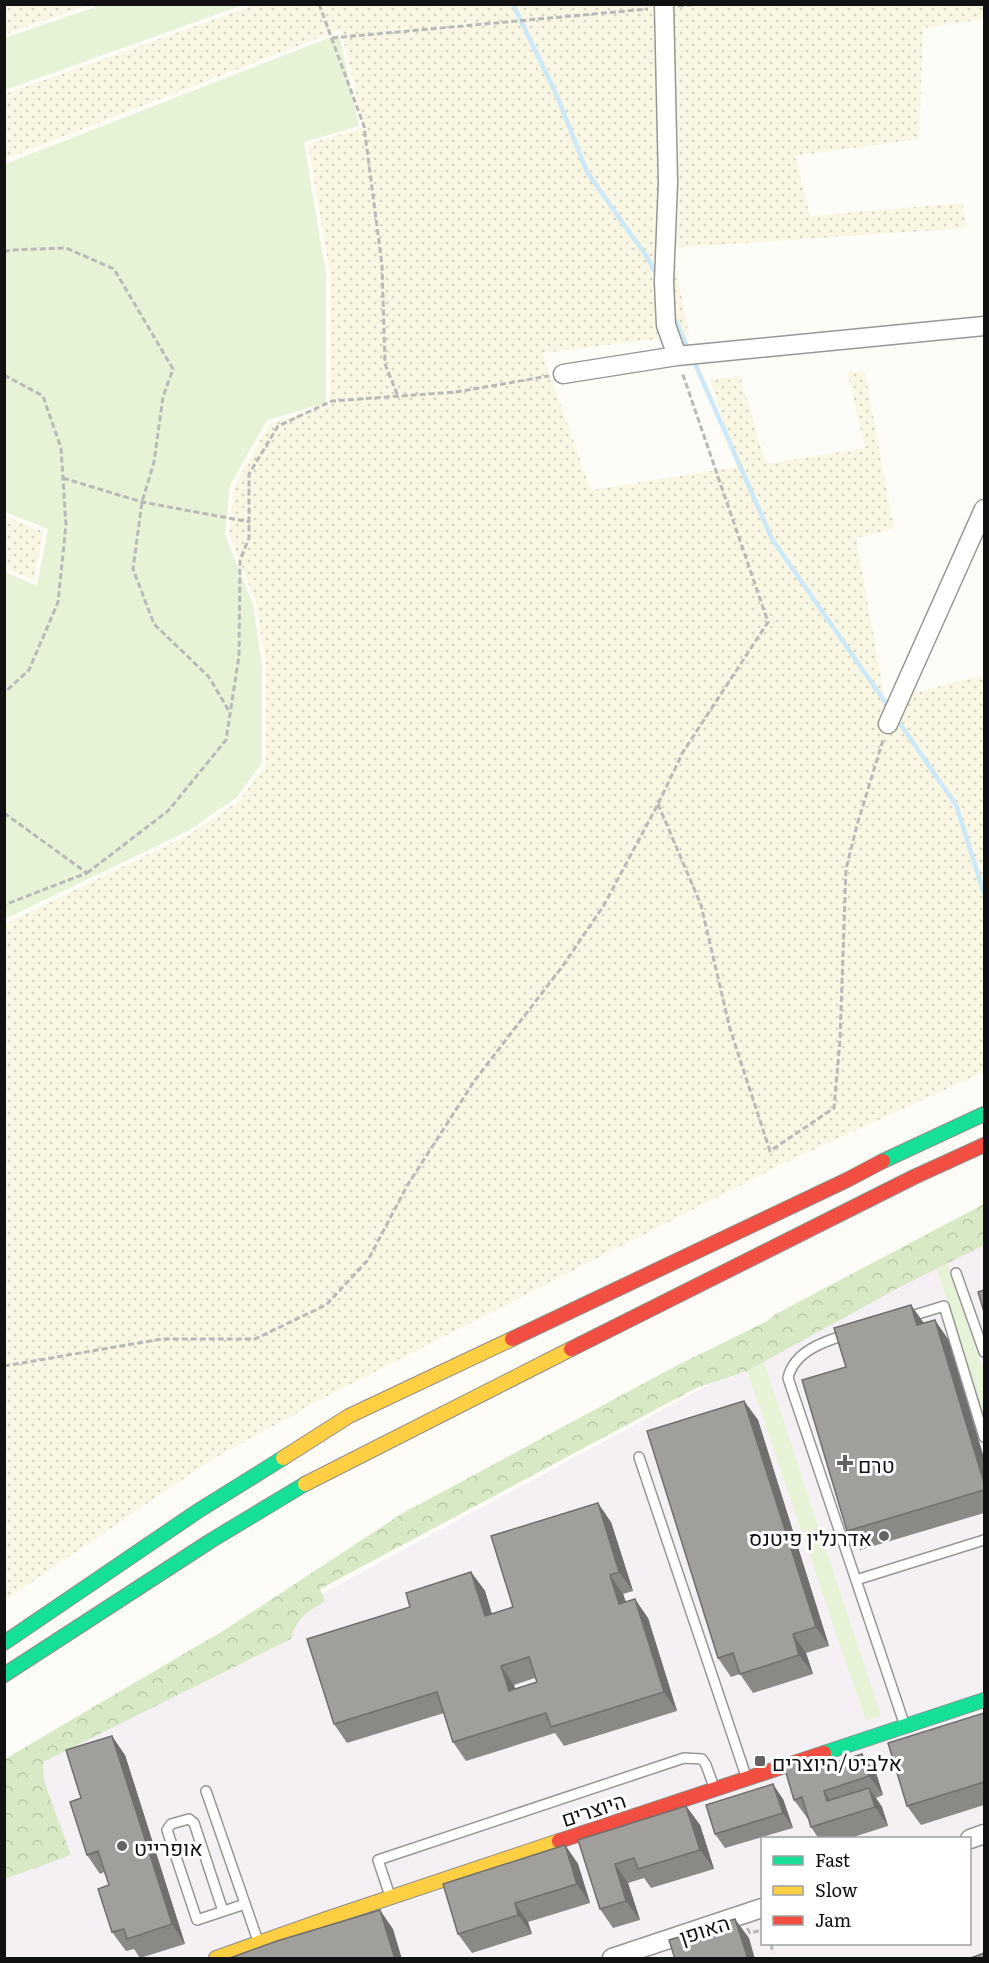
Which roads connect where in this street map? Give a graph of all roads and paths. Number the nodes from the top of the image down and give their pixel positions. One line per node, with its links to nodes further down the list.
1 (319, 4): 3 (path)
2 (664, 6): 3 (path); 6 (street)
3 (331, 38): 9 (path)
4 (4, 252): 11 (path)
5 (984, 326): 6 (street)
6 (679, 356): 7 (street); 17 (path)
7 (563, 374): 9 (path)
8 (4, 375): 10 (path)
9 (398, 396): 13 (path)
10 (63, 478): 11 (path); 14 (path)
11 (142, 502): 13 (path); 15 (path)
12 (984, 509): 16 (street)
13 (249, 522): 15 (path)
14 (4, 693)
15 (230, 713): 19 (path)
16 (888, 724): 17 (path)
17 (658, 804): 27 (path)
18 (4, 813): 19 (path)
19 (87, 873): 20 (path)
20 (4, 905)
21 (984, 1114): 32 (main road)
22 (984, 1145): 33 (main road)
23 (956, 1273): 26 (lane)
24 (902, 1319): 28 (lane)
25 (860, 1331): 31 (lane)
26 (984, 1352)
27 (4, 1366)
28 (984, 1437)
29 (639, 1457): 36 (lane)
30 (984, 1540): 31 (lane)
31 (856, 1580): 35 (lane)
32 (4, 1643)
33 (4, 1675)
34 (984, 1700): 35 (main road, היוצרים)
35 (905, 1726): 36 (main road, היוצרים)
36 (747, 1779): 37 (main road, היוצרים)
37 (715, 1789): 39 (main road, היוצרים); 39 (lane)
38 (206, 1791): 40 (lane)
39 (391, 1897): 43 (main road, היוצרים)
40 (245, 1904): 42 (lane); 43 (lane)
41 (761, 1908): 47 (street, האופן)
42 (223, 1911): 42 (lane)
43 (259, 1943): 46 (main road, היוצרים)
44 (771, 1945): 45 (path)
45 (773, 1953)
46 (216, 1959)
47 (612, 1959)

